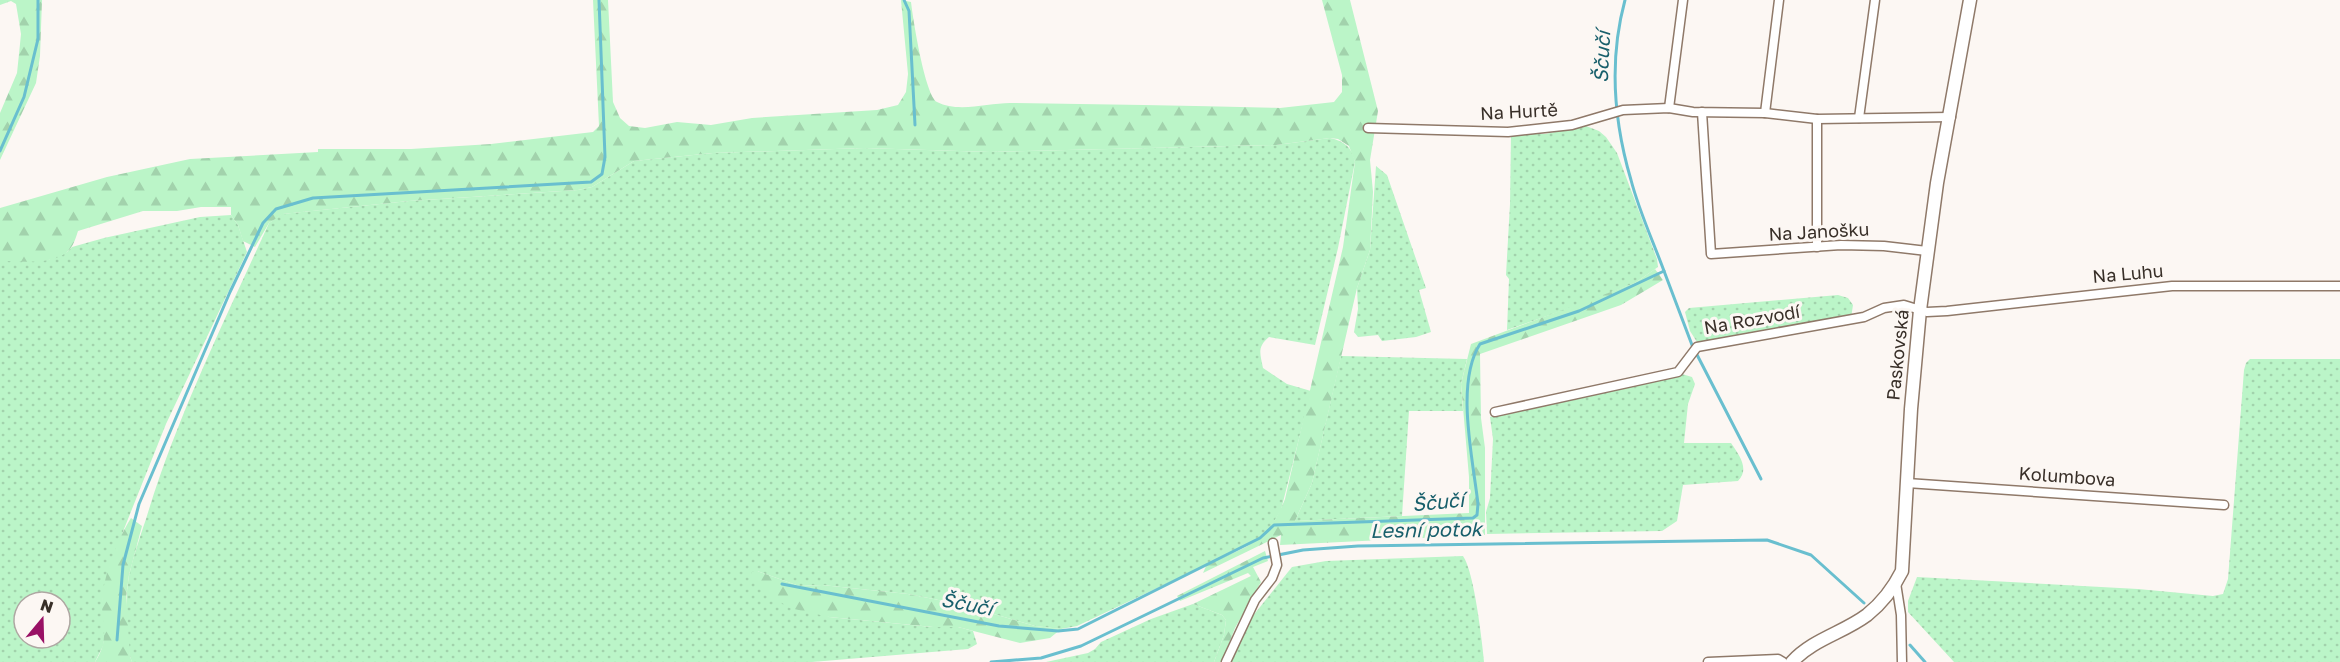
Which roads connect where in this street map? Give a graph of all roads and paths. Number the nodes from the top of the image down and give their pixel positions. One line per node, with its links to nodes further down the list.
1 (1683, 0): 5 (street)
2 (1779, 0): 7 (street)
3 (1875, 0): 9 (street)
4 (1970, 0): 8 (street, Paskovská)
5 (1669, 108): 6 (street, Na Hurtě); 11 (street, Na Hurtě)
6 (1702, 112): 7 (street, Na Hurtě); 12 (street, Na Janošku)
7 (1766, 113): 10 (street, Na Hurtě)
8 (1951, 117): 9 (street, Na Hurtě); 13 (street, Paskovská)
9 (1860, 118): 10 (street, Na Hurtě)
10 (1817, 119): 12 (street)
11 (1368, 128)
12 (1817, 247): 13 (street, Na Janošku)
13 (1927, 251): 15 (street, Paskovská)
14 (2340, 286): 15 (street, Na Luhu)
15 (1920, 310): 16 (street, Na Rozvodí); 17 (street, Paskovská)
16 (1495, 412)
17 (1908, 483): 18 (street, Kolumbova); 20 (street, Paskovská)
18 (2224, 505)
19 (1273, 546): 21 (street)
20 (1896, 583): 24 (street, Paskovská); 25 (street)
21 (1226, 662)
22 (1708, 662): 23 (street)
23 (1783, 662)
24 (1792, 662)
25 (1902, 662)

